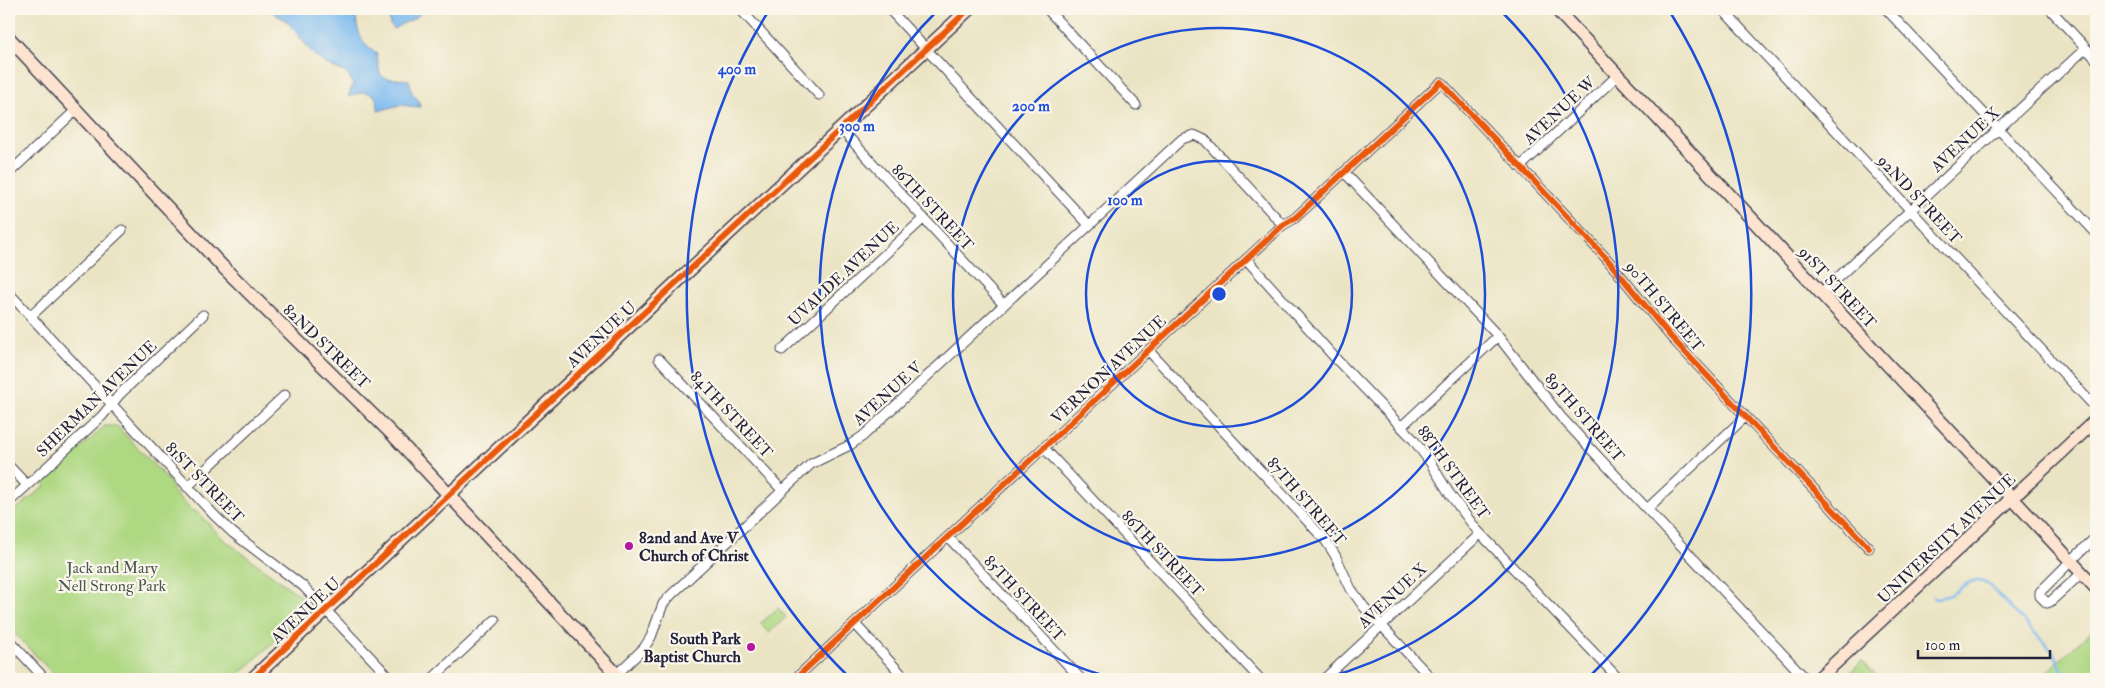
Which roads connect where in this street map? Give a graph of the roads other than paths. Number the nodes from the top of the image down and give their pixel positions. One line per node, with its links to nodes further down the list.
1 (740, 9): 15 (street)
2 (889, 9): 11 (street)
3 (969, 9): 11 (street, AVENUE U)
4 (1047, 9): 16 (street)
5 (1556, 9): 13 (street, 91ST STREET)
6 (1722, 9): 23 (street, 92ND STREET)
7 (1886, 9): 19 (street)
8 (2050, 9): 10 (street)
9 (9, 38): 17 (street, 82ND STREET)
10 (2086, 48): 12 (street); 19 (street, AVENUE X)
11 (926, 49): 18 (street, AVENUE U); 25 (street)
12 (2096, 59)
13 (1618, 75): 20 (street, AVENUE W); 31 (street, 91ST STREET)
14 (1441, 82): 20 (street, 90TH STREET); 21 (street, VERNON AVENUE)
15 (820, 94)
16 (1136, 105)
17 (76, 110): 22 (street); 50 (street, 82ND STREET)
18 (841, 129): 24 (street, 86TH STREET); 50 (street, AVENUE U)
19 (1998, 129): 23 (street, AVENUE X); 28 (street)
20 (1520, 167): 42 (street, 90TH STREET)
21 (1344, 172): 26 (street, VERNON AVENUE); 35 (street, 89TH STREET)
22 (9, 173)
23 (1910, 211): 31 (street, AVENUE X); 41 (street, 92ND STREET)
24 (924, 218): 32 (street, 86TH STREET); 36 (street, UVALDE AVENUE)
25 (1089, 225): 26 (street, AVENUE V); 32 (street, AVENUE V)
26 (1283, 225): 29 (street, VERNON AVENUE)
27 (122, 230): 34 (street)
28 (2096, 233)
29 (1246, 259): 37 (street, VERNON AVENUE); 44 (street, 88TH STREET)
30 (9, 293): 34 (street, 81ST STREET)
31 (1821, 293): 51 (street, 91ST STREET)
32 (1004, 305): 49 (street, AVENUE V)
33 (203, 315): 40 (street, SHERMAN AVENUE)
34 (31, 316): 40 (street, 81ST STREET)
35 (1498, 336): 44 (street); 53 (street, 89TH STREET)
36 (782, 350)
37 (1148, 350): 45 (street, VERNON AVENUE); 64 (street, 87TH STREET)
38 (659, 359): 49 (street, 84TH STREET)
39 (285, 395): 48 (street)
40 (111, 405): 47 (street, SHERMAN AVENUE); 48 (street, 81ST STREET)
41 (2096, 408)
42 (1745, 417): 53 (street); 57 (street, 90TH STREET)
43 (2096, 420): 51 (street, UNIVERSITY AVENUE)
44 (1401, 427): 54 (street, 88TH STREET)
45 (1044, 448): 55 (street, VERNON AVENUE); 74 (street, 86TH STREET)
46 (9, 466): 47 (street)
47 (27, 485): 52 (street, SHERMAN AVENUE)
48 (187, 487): 61 (street, 81ST STREET)
49 (782, 490): 66 (street, AVENUE V)
50 (448, 495): 61 (street, AVENUE U); 66 (street, 82ND STREET)
51 (2013, 498): 58 (street, 91ST STREET); 79 (street, UNIVERSITY AVENUE)
52 (9, 502)
53 (1647, 508): 78 (street, 89TH STREET)
54 (1480, 534): 64 (street, AVENUE X); 77 (street, 88TH STREET)
55 (948, 537): 63 (street, VERNON AVENUE); 73 (street, 85TH STREET)
56 (2096, 537): 58 (street)
57 (1869, 548)
58 (2071, 561): 59 (street, 91ST STREET); 59 (street)
59 (2082, 573): 60 (street, 91ST STREET)
60 (2096, 588)
61 (325, 610): 68 (street, AVENUE U); 69 (street, 81ST STREET)
62 (495, 620): 70 (street)
63 (855, 624): 71 (street, VERNON AVENUE); 72 (street)
64 (1382, 625): 75 (street, AVENUE X); 76 (street, 87TH STREET)
65 (9, 640): 67 (street)
66 (616, 678)
67 (44, 679)
68 (252, 679)
69 (391, 679)
70 (432, 679)
71 (795, 679)
72 (906, 679)
73 (1081, 679)
74 (1260, 679)
75 (1324, 679)
76 (1432, 679)
77 (1619, 679)
78 (1806, 679)
79 (1818, 679)

